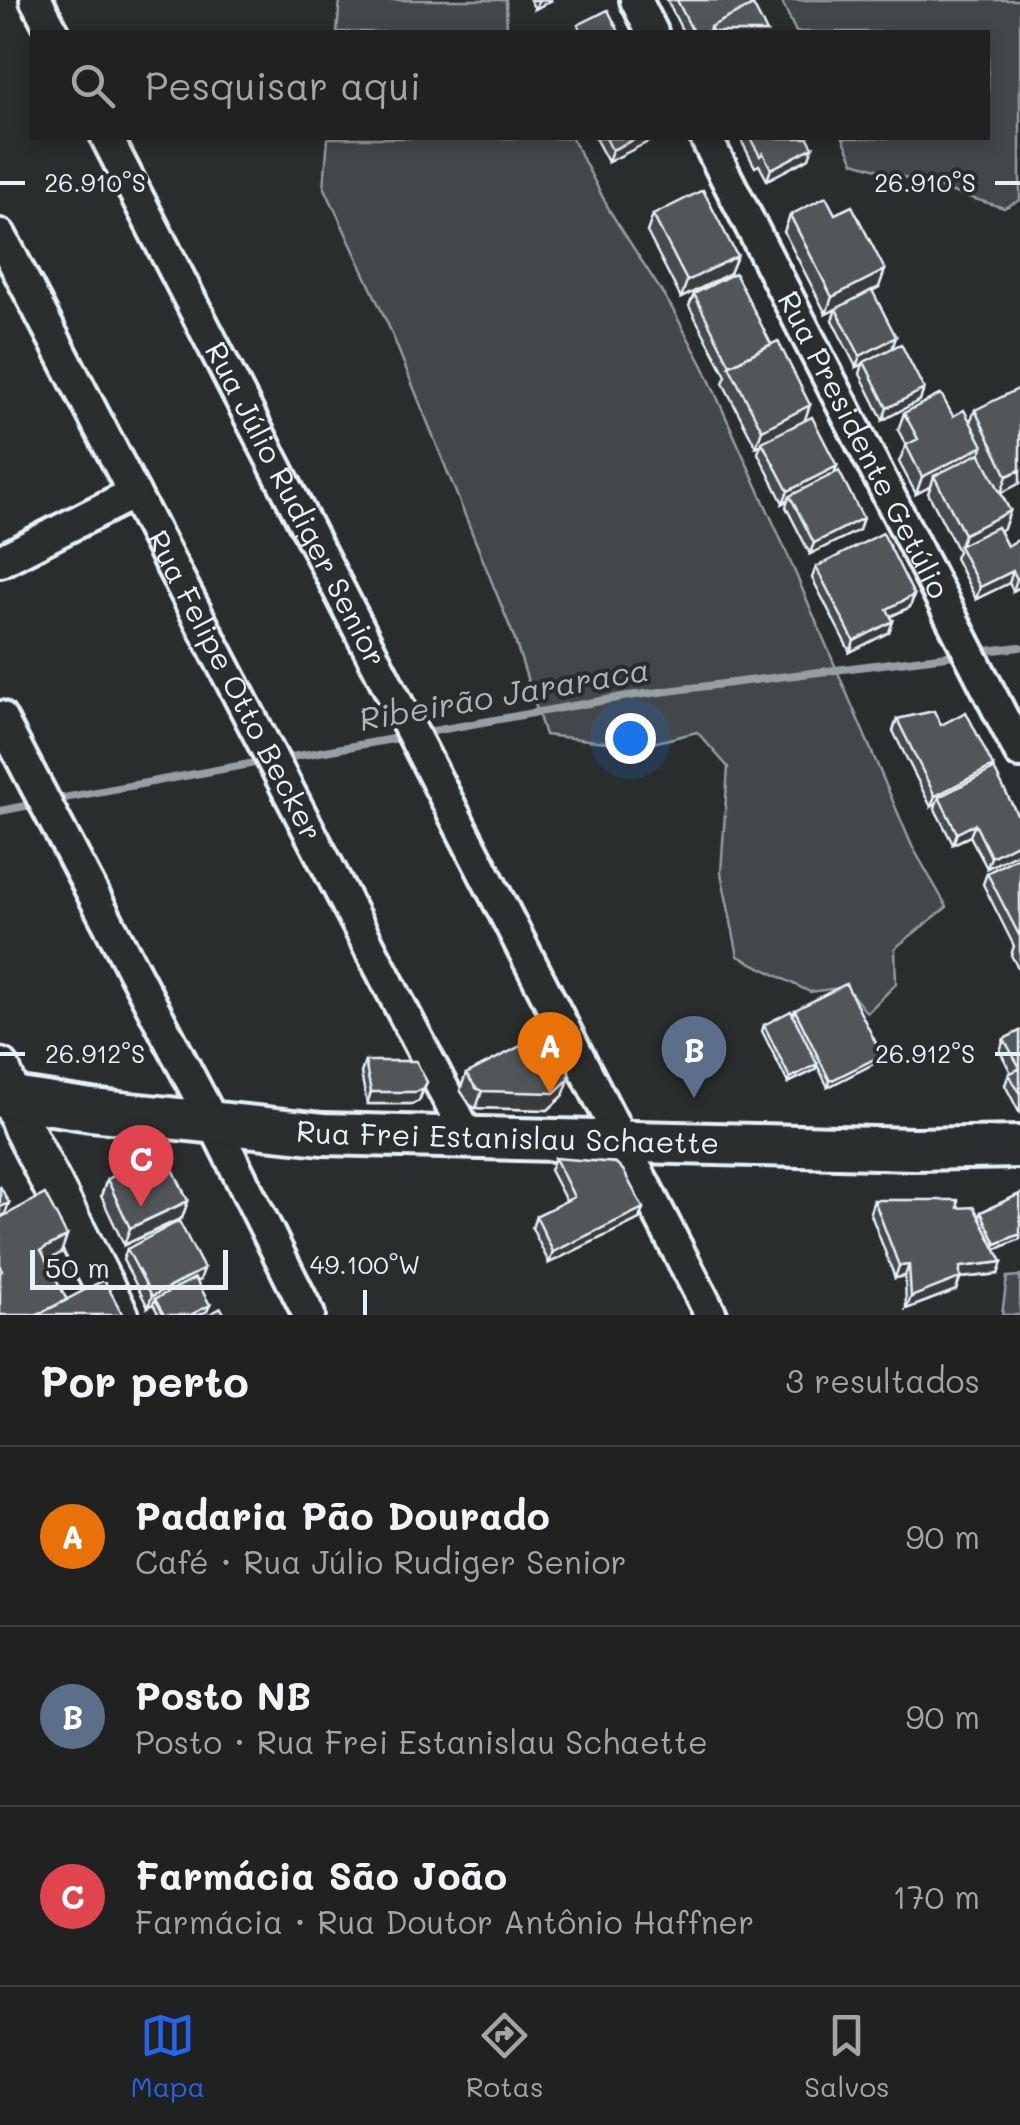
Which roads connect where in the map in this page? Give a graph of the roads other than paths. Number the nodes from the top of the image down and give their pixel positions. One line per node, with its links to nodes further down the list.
1 (36, 0): 3 (street)
2 (636, 0): 4 (street)
3 (52, 30)
4 (651, 30)
5 (108, 140): 15 (street, Rua Júlio Rudiger Senior)
6 (707, 140): 11 (street, Rua Presidente Getúlio)
7 (0, 235): 8 (street, Rua Felipe Otto Becker)
8 (134, 493): 9 (street); 14 (street, Rua Felipe Otto Becker)
9 (0, 561)
10 (0, 717): 13 (street)
11 (1020, 752)
12 (4, 1087): 13 (main road, Rua Frei Estanislau Schaette); 17 (street)
13 (214, 1124): 14 (main road, Rua Frei Estanislau Schaette); 18 (street)
14 (468, 1136): 15 (main road, Rua Frei Estanislau Schaette)
15 (623, 1140): 16 (main road, Rua Frei Estanislau Schaette); 19 (street, Rua Júlio Rudiger Senior)
16 (1020, 1148)
17 (119, 1315)
18 (309, 1315)
19 (711, 1315)

